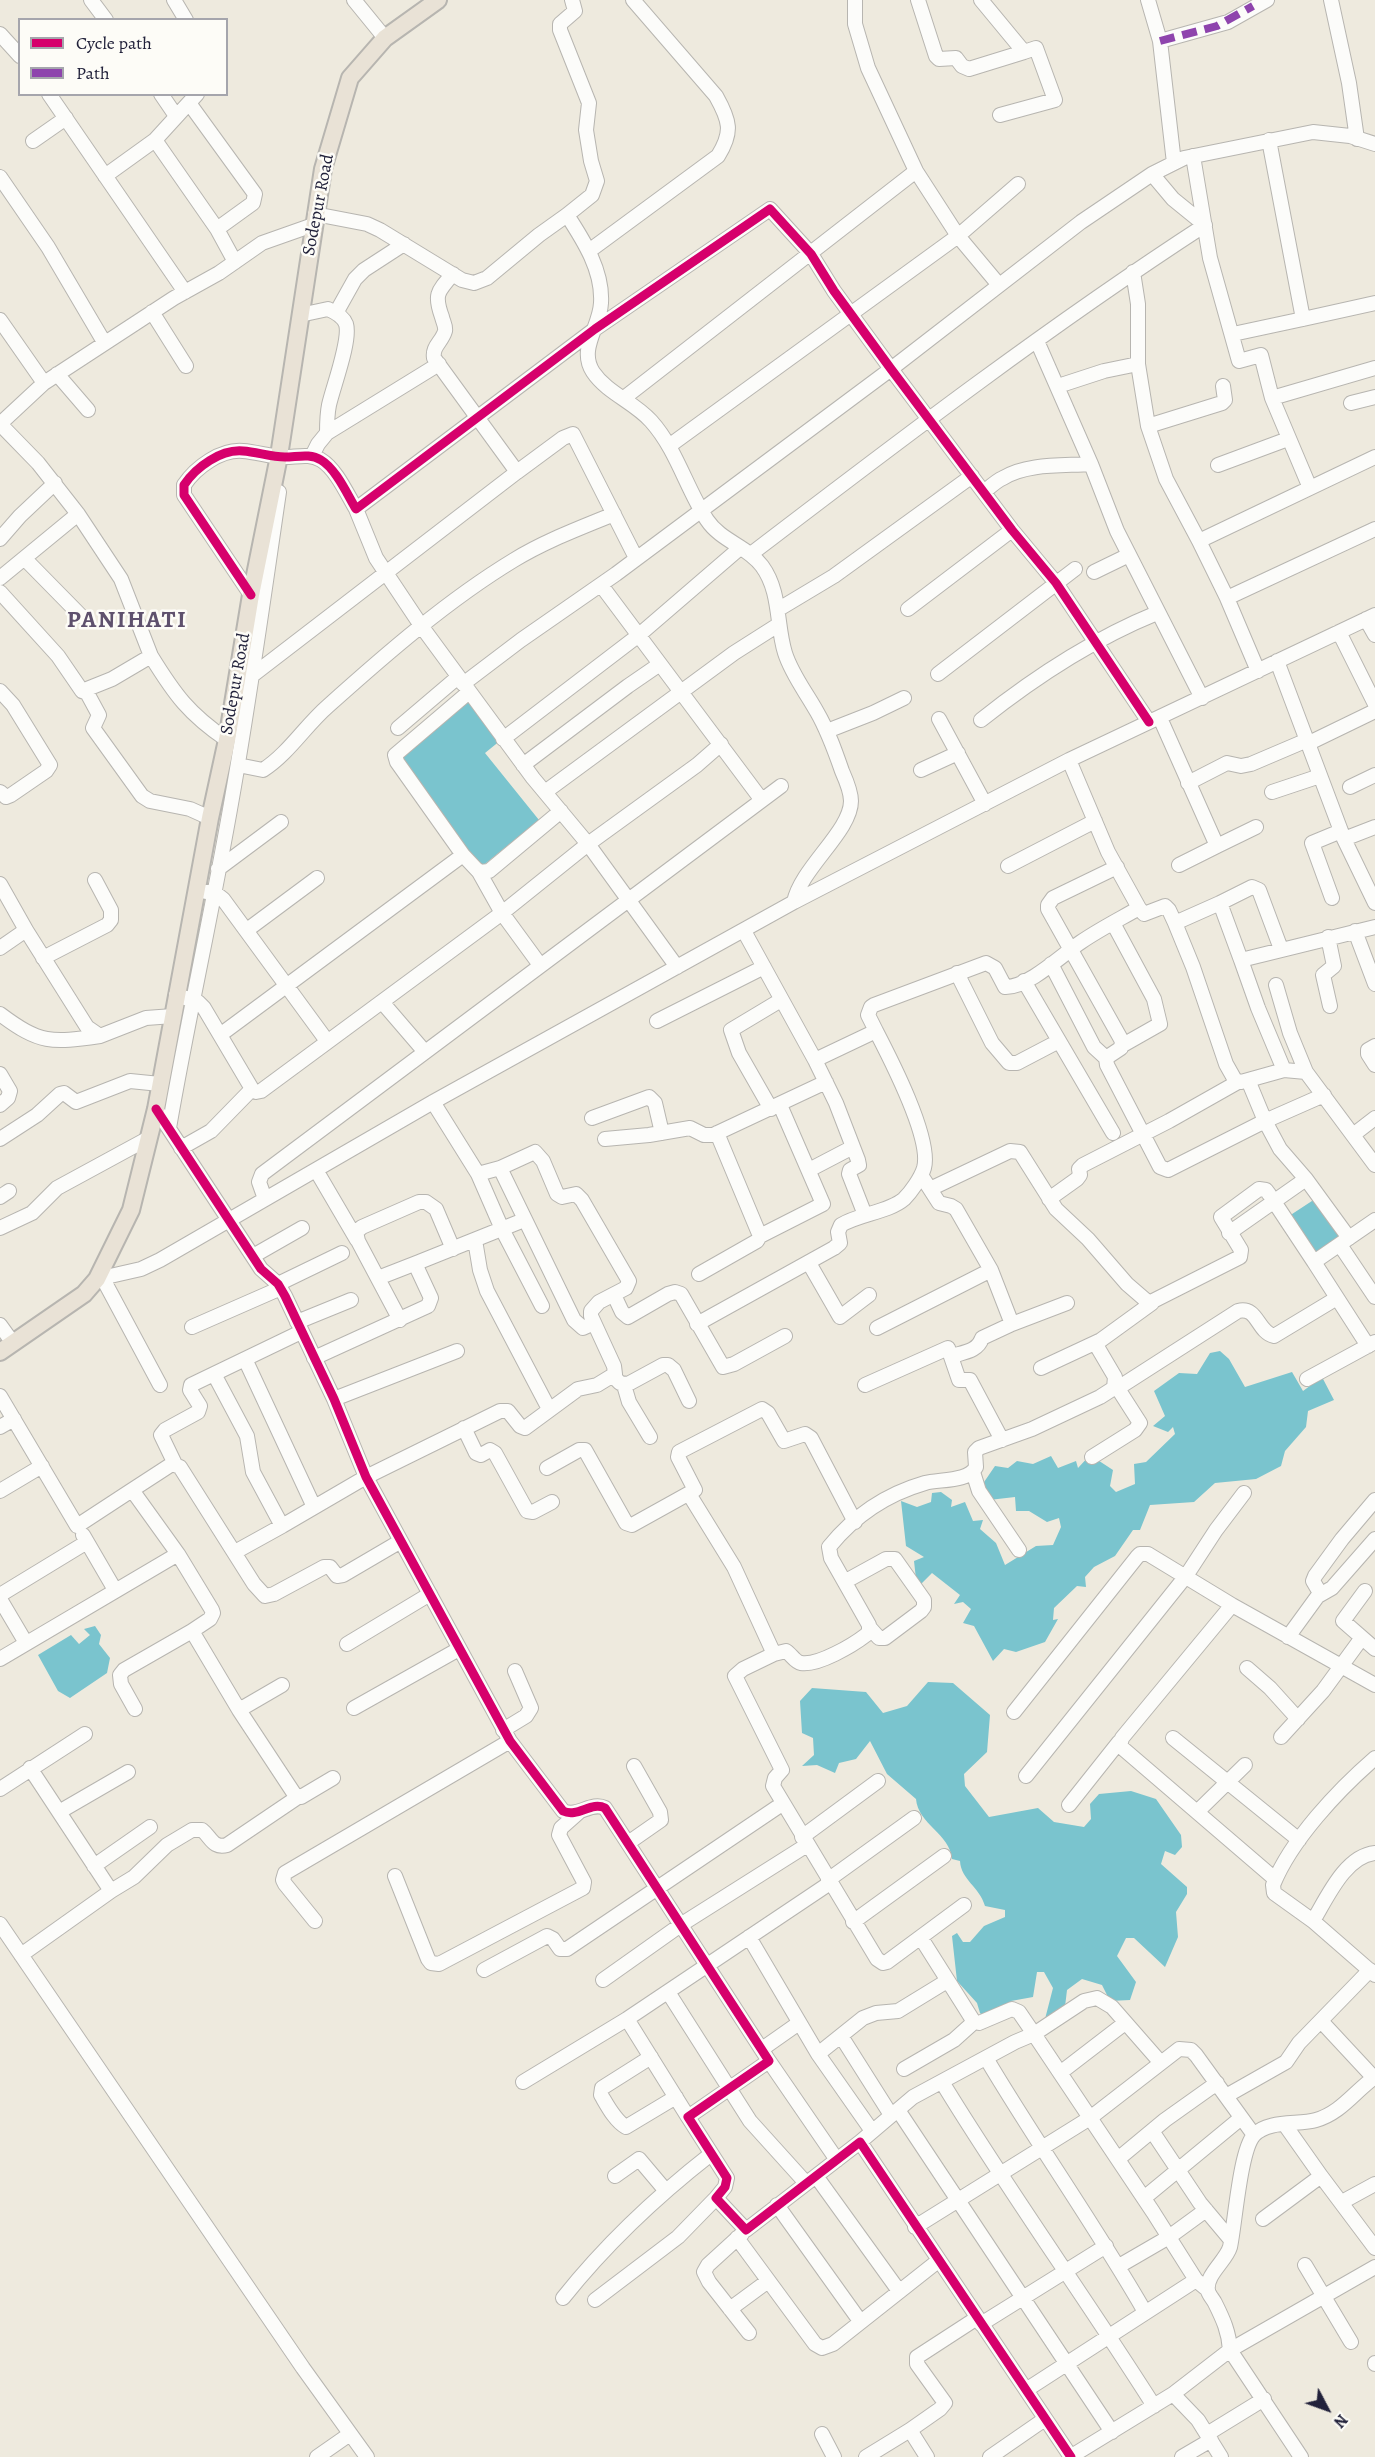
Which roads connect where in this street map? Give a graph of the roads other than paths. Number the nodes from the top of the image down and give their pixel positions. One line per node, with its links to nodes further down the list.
1 (91, 0): 13 (street)
2 (174, 0): 14 (street)
3 (354, 0): 16 (street)
4 (438, 0): 16 (main road, Sodepur Road)
5 (572, 0): 38 (street)
6 (633, 0): 44 (street)
7 (855, 0): 33 (street)
8 (918, 0): 18 (street)
9 (981, 0): 18 (street)
10 (1148, 0): 17 (street)
11 (1268, 0): 17 (street)
12 (1331, 0): 26 (street)
13 (104, 18)
14 (185, 18)
15 (0, 34): 19 (street)
16 (385, 38): 39 (main road, Sodepur Road)
17 (1160, 41): 32 (street)
18 (1024, 51): 23 (street)
19 (18, 54)
20 (50, 96): 25 (street)
21 (162, 96): 24 (street)
22 (193, 99): 24 (street); 41 (street)
23 (1000, 115)
24 (176, 116): 27 (street)
25 (66, 118): 29 (street); 35 (street)
26 (1358, 139): 28 (street); 30 (street)
27 (155, 140): 35 (street); 41 (street)
28 (1269, 140): 31 (street); 56 (street)
29 (33, 141)
30 (1375, 144)
31 (1193, 156): 32 (street); 40 (street)
32 (1174, 160): 34 (street)
33 (916, 171): 42 (street); 45 (street)
34 (1152, 174): 40 (street); 49 (street)
35 (105, 176): 50 (street)
36 (0, 177): 61 (street)
37 (1018, 184): 42 (street)
38 (567, 215): 44 (street); 48 (street)
39 (314, 220): 43 (street); 46 (street); 55 (main road, Sodepur Road)
40 (1205, 225): 47 (street); 59 (street)
41 (217, 229): 46 (street)
42 (958, 236): 49 (street); 53 (street)
43 (404, 244): 48 (street); 54 (street)
44 (589, 251): 58 (street)
45 (811, 254): 53 (street); 58 (street); 72 (street)
46 (235, 262): 50 (street)
47 (1133, 272): 60 (street); 63 (street)
48 (453, 274): 62 (street)
49 (999, 285): 66 (street)
50 (185, 292): 52 (street)
51 (1375, 303): 56 (street)
52 (152, 312): 61 (street); 64 (street)
53 (850, 312): 66 (street); 82 (street)
54 (336, 313): 55 (street); 80 (street)
55 (300, 315): 84 (main road, Sodepur Road)
56 (1303, 319): 59 (street)
57 (0, 320): 68 (street)
58 (595, 329): 72 (street); 76 (street)
59 (1233, 334): 73 (street)
60 (1037, 341): 69 (street); 77 (street)
61 (104, 342): 67 (street)
62 (439, 364): 76 (street); 80 (street)
63 (1138, 364): 69 (street); 79 (street)
64 (186, 366)
65 (1375, 368): 73 (street)
66 (891, 369): 77 (street); 94 (street)
67 (57, 374): 68 (street); 75 (street)
68 (44, 383): 78 (street)
69 (1058, 386): 86 (street)
70 (1223, 386): 79 (street)
71 (1375, 397): 74 (street)
72 (624, 398): 82 (street)
73 (1272, 398): 81 (street)
74 (1351, 403)
75 (88, 410)
76 (477, 417): 88 (street); 93 (street)
77 (931, 420): 89 (street); 101 (street)
78 (0, 424): 90 (street)
79 (1148, 426): 100 (street)
80 (327, 433): 83 (street)
81 (1288, 439): 87 (street); 91 (street)
82 (669, 446): 94 (street)
83 (312, 456): 84 (street); 93 (street)
84 (282, 457): 112 (main road, Sodepur Road); 112 (street); 130 (street)
85 (1375, 457): 91 (street)
86 (1091, 464): 92 (street); 102 (street)
87 (1218, 465)
88 (517, 472): 96 (street); 107 (street)
89 (972, 476): 92 (street); 114 (street)
90 (55, 483): 95 (street); 99 (street)
91 (1310, 488): 100 (street)
92 (984, 492): 98 (street)
93 (356, 509): 107 (street)
94 (702, 510): 101 (street); 103 (street)
95 (78, 514): 104 (street); 125 (street)
96 (614, 514): 103 (street); 120 (street)
97 (1375, 529): 113 (street)
98 (1012, 530): 109 (street); 115 (street)
99 (2, 534)
100 (1199, 542): 113 (street)
101 (745, 551): 114 (street); 122 (street)
102 (1129, 555): 106 (street); 116 (street)
103 (636, 558): 110 (street)
104 (25, 559): 108 (street); 117 (street)
105 (1075, 569): 109 (street)
106 (1094, 572)
107 (385, 573): 120 (street); 130 (street)
108 (0, 578)
109 (1056, 583): 124 (street); 129 (street)
110 (601, 585): 122 (street); 131 (street)
111 (0, 592): 134 (street)
112 (251, 595): 132 (main road, Sodepur Road)
113 (1227, 598): 128 (street)
114 (779, 609): 119 (street)
115 (908, 609)
116 (1157, 613): 124 (street); 137 (street)
117 (81, 616)
118 (1371, 617): 121 (street); 123 (street)
119 (778, 625): 135 (street); 144 (street)
120 (422, 627): 131 (street); 151 (street)
121 (1339, 632): 126 (street); 138 (street)
122 (639, 635): 127 (street); 145 (street)
123 (1375, 635)
124 (1097, 641): 141 (street); 142 (street)
125 (151, 656): 134 (street); 146 (street)
126 (1277, 661): 128 (street); 147 (street)
127 (660, 664): 135 (street); 152 (street)
128 (1258, 671): 137 (street)
129 (938, 674)
130 (253, 675): 132 (street); 151 (street)
131 (464, 685): 143 (street); 145 (street); 173 (street)
132 (235, 688): 146 (main road, Sodepur Road)
133 (0, 691): 159 (street)
134 (86, 691): 165 (street)
135 (680, 692): 148 (street); 160 (street)
136 (904, 698): 144 (street)
137 (1202, 698): 142 (street)
138 (1375, 704)
139 (1375, 711): 147 (street)
140 (939, 719): 149 (street)
141 (981, 720)
142 (1154, 720): 150 (street); 156 (street)
143 (398, 728)
144 (827, 731): 186 (street)
145 (503, 738): 152 (street)
146 (227, 740): 165 (main road, Sodepur Road)
147 (1306, 742): 155 (street); 156 (street)
148 (721, 744): 162 (street); 171 (street)
149 (958, 753): 153 (street); 163 (street)
150 (1069, 760): 163 (street); 166 (street)
151 (238, 765): 177 (street)
152 (523, 765): 160 (street)
153 (921, 770)
154 (1375, 775): 158 (street)
155 (1320, 776): 161 (street); 170 (street)
156 (1188, 783): 172 (street)
157 (781, 786): 162 (street)
158 (1350, 787)
159 (0, 792)
160 (545, 792): 164 (street)
161 (1272, 792)
162 (761, 799): 185 (street)
163 (985, 804): 186 (street)
164 (561, 811): 171 (street); 178 (street)
165 (210, 818): 183 (main road, Sodepur Road)
166 (1095, 821): 175 (street); 176 (street)
167 (281, 822): 177 (street)
168 (1257, 827): 172 (street)
169 (1375, 827): 170 (street)
170 (1342, 835): 184 (street); 188 (street)
171 (588, 844): 185 (street); 190 (street)
172 (1217, 846): 174 (street)
173 (463, 855): 178 (street); 212 (street)
174 (1179, 865)
175 (1008, 866)
176 (1117, 867): 189 (street); 201 (street)
177 (218, 869): 182 (street)
178 (479, 872): 190 (street)
179 (317, 878): 195 (street)
180 (95, 880): 202 (street)
181 (0, 884): 194 (street)
182 (214, 892): 183 (street); 195 (street); 213 (street)
183 (196, 895): 213 (main road, Sodepur Road)
184 (1332, 898)
185 (629, 899): 205 (street); 206 (street)
186 (794, 902): 196 (street)
187 (1220, 903): 192 (street); 200 (street); 203 (street)
188 (1375, 903)
189 (1139, 908): 191 (street); 192 (street)
190 (502, 913): 205 (street); 215 (street)
191 (1113, 923): 201 (street); 225 (street)
192 (1175, 923): 234 (street)
193 (1375, 927): 197 (street)
194 (26, 930): 199 (street); 202 (street)
195 (247, 930): 212 (street)
196 (744, 931): 206 (street); 207 (street)
197 (1355, 932): 198 (street); 210 (street)
198 (1328, 937): 200 (street); 216 (street)
199 (0, 948)
200 (1281, 949): 203 (street)
201 (1070, 951): 204 (street); 225 (street)
202 (44, 958): 222 (street)
203 (1241, 960): 231 (street)
204 (1051, 964): 209 (street); 228 (street)
205 (540, 965): 227 (street)
206 (677, 967): 239 (street)
207 (764, 967): 214 (street); 219 (street)
208 (957, 973): 209 (street); 220 (street); 224 (street)
209 (1023, 981): 224 (street)
210 (1375, 984)
211 (1276, 985): 232 (street)
212 (286, 986): 221 (street); 223 (street)
213 (184, 997): 218 (main road, Sodepur Road); 221 (street); 246 (street)
214 (781, 1000): 229 (street); 241 (street)
215 (382, 1002): 223 (street); 227 (street)
216 (1330, 1006)
217 (0, 1014): 222 (street)
218 (173, 1016): 222 (street); 236 (main road, Sodepur Road)
219 (657, 1021)
220 (876, 1031): 229 (street); 262 (street)
221 (220, 1035): 237 (street)
222 (100, 1036)
223 (327, 1041): 237 (street)
224 (1059, 1041): 249 (street)
225 (1123, 1045): 228 (street)
226 (1375, 1046): 230 (street)
227 (424, 1052): 265 (street)
228 (1106, 1058): 250 (street)
229 (815, 1060): 235 (street)
230 (1375, 1065)
231 (1284, 1070): 232 (street); 234 (street)
232 (1306, 1072): 238 (street)
233 (0, 1074): 240 (street)
234 (1243, 1081): 245 (street); 250 (street)
235 (826, 1082): 241 (street); 255 (street)
236 (160, 1084): 242 (main road, Sodepur Road); 253 (street)
237 (252, 1089): 256 (street)
238 (1324, 1095): 245 (street); 251 (street)
239 (433, 1102): 259 (street); 261 (street)
240 (0, 1105)
241 (775, 1107): 248 (street); 260 (street)
242 (156, 1109): 246 (street); 252 (main road, Sodepur Road)
243 (592, 1118): 247 (street)
244 (1375, 1118): 251 (street)
245 (1265, 1121): 250 (street); 263 (street)
246 (169, 1128): 256 (street)
247 (662, 1133): 248 (street); 254 (street)
248 (717, 1133): 275 (street)
249 (1113, 1133)
250 (1143, 1134): 266 (street)
251 (1353, 1135): 257 (street)
252 (149, 1138): 272 (street); 287 (main road, Sodepur Road)
253 (0, 1139)
254 (605, 1139)
255 (853, 1147): 260 (street); 268 (street)
256 (182, 1148): 269 (street)
257 (1375, 1165)
258 (500, 1168): 261 (street); 270 (street); 290 (street)
259 (315, 1170): 265 (street); 277 (street)
260 (809, 1170): 275 (street)
261 (478, 1174): 274 (street)
262 (921, 1176): 264 (street); 268 (street)
263 (1306, 1179): 267 (street); 278 (street)
264 (930, 1189): 266 (street); 285 (street)
265 (265, 1199): 269 (street)
266 (1049, 1199): 296 (street)
267 (1273, 1201): 283 (street); 296 (street)
268 (865, 1215): 284 (street)
269 (230, 1220): 281 (street); 287 (street)
270 (524, 1220): 274 (street); 299 (street)
271 (1375, 1220): 278 (street)
272 (0, 1228)
273 (302, 1228): 281 (street)
274 (502, 1229): 276 (street); 297 (street)
275 (760, 1236): 286 (street)
276 (475, 1240): 279 (street); 324 (street)
277 (358, 1241): 279 (street); 288 (street)
278 (1345, 1241): 283 (street); 292 (street)
279 (453, 1249): 282 (street)
280 (342, 1253): 289 (street)
281 (253, 1256): 289 (street)
282 (419, 1262): 288 (street); 298 (street)
283 (1314, 1262): 293 (street)
284 (809, 1263): 291 (street); 300 (street)
285 (991, 1270): 301 (street); 305 (street)
286 (699, 1274)
287 (99, 1278): 309 (main road, Sodepur Road); 319 (street)
288 (378, 1278): 298 (street)
289 (280, 1286): 303 (street); 304 (street)
290 (614, 1295): 299 (street); 300 (street)
291 (869, 1295)
292 (1375, 1297)
293 (1337, 1298): 308 (street); 320 (street)
294 (351, 1300): 304 (street)
295 (1067, 1303): 301 (street)
296 (1152, 1303): 307 (street)
297 (542, 1306)
298 (400, 1320): 312 (street)
299 (594, 1323): 317 (street)
300 (696, 1324): 306 (street)
301 (1012, 1324): 311 (street)
302 (0, 1325): 309 (street)
303 (192, 1327)
304 (299, 1327): 312 (street); 313 (street)
305 (877, 1328)
306 (785, 1336)
307 (1095, 1343): 314 (street); 320 (street)
308 (1371, 1344): 316 (street)
309 (6, 1348)
310 (457, 1351): 322 (street)
311 (952, 1356): 318 (street); 329 (street)
312 (314, 1358): 322 (street)
313 (245, 1359): 315 (street); 342 (street)
314 (1041, 1368)
315 (214, 1374): 331 (street); 345 (street)
316 (1307, 1379)
317 (619, 1380): 323 (street); 324 (street); 328 (street)
318 (865, 1384)
319 (160, 1385)
320 (1117, 1386): 329 (street); 330 (street)
321 (0, 1396): 325 (street)
322 (334, 1400): 335 (street)
323 (690, 1401)
324 (549, 1409): 327 (street)
325 (14, 1419): 326 (street); 332 (street)
326 (0, 1427)
327 (464, 1428): 335 (street); 341 (street)
328 (650, 1437)
329 (1002, 1440): 334 (street)
330 (1092, 1457)
331 (175, 1464): 336 (street); 350 (street)
332 (42, 1466): 337 (street); 344 (street)
333 (547, 1468): 339 (street)
334 (973, 1472): 343 (street); 349 (street)
335 (366, 1476): 342 (street); 347 (street)
336 (132, 1490): 344 (street); 351 (street)
337 (0, 1491)
338 (1244, 1493): 352 (street)
339 (689, 1494): 343 (street); 368 (street)
340 (1375, 1500): 357 (street)
341 (552, 1502)
342 (314, 1507): 345 (street)
343 (855, 1522): 353 (street)
344 (77, 1526): 348 (street)
345 (282, 1526): 350 (street)
346 (1375, 1539): 357 (street)
347 (401, 1541): 350 (street); 356 (street)
348 (87, 1542): 354 (street); 358 (street)
349 (1019, 1550)
350 (235, 1552)
351 (178, 1554): 354 (street); 361 (street)
352 (1186, 1576): 359 (street); 378 (street); 390 (street)
353 (846, 1581): 360 (street); 360 (street)
354 (115, 1590): 364 (street)
355 (1365, 1591): 363 (street)
356 (430, 1594): 365 (street); 366 (street)
357 (1318, 1596): 362 (street)
358 (0, 1597): 364 (street)
359 (1232, 1605): 362 (street); 384 (street)
360 (870, 1628): 368 (street)
361 (192, 1631): 376 (street); 377 (street)
362 (1288, 1636): 370 (street)
363 (1361, 1639): 367 (street); 370 (street)
364 (26, 1643): 369 (street)
365 (347, 1644)
366 (459, 1648): 375 (street); 381 (street)
367 (1375, 1649)
368 (774, 1654): 396 (street)
369 (0, 1659)
370 (1342, 1666): 374 (street); 379 (street)
371 (1246, 1668): 379 (street)
372 (515, 1671): 381 (street)
373 (282, 1685): 377 (street)
374 (1375, 1685)
375 (354, 1708)
376 (135, 1709)
377 (239, 1710): 395 (street)
378 (1014, 1712)
379 (1298, 1719): 382 (street)
380 (85, 1734): 388 (street)
381 (507, 1736): 399 (street); 415 (street)
382 (1281, 1737)
383 (1173, 1738): 393 (street)
384 (1119, 1742): 397 (street); 400 (street)
385 (1375, 1758): 403 (street)
386 (1245, 1765): 393 (street)
387 (634, 1766): 405 (street)
388 (30, 1768): 394 (street); 398 (street)
389 (128, 1772): 398 (street)
390 (1026, 1776)
391 (333, 1778): 395 (street)
392 (878, 1781): 404 (street)
393 (1226, 1783): 400 (street); 403 (street)
394 (0, 1789)
395 (298, 1797): 413 (street)
396 (782, 1804): 404 (street); 412 (street)
397 (1069, 1805)
398 (59, 1812): 408 (street)
399 (579, 1812): 405 (street); 409 (street)
400 (1197, 1812): 410 (street)
401 (914, 1818): 411 (street)
402 (150, 1827): 408 (street)
403 (1299, 1840): 410 (street)
404 (804, 1841): 411 (street); 419 (street)
405 (628, 1843): 412 (street)
406 (1375, 1853): 416 (street)
407 (944, 1857): 417 (street)
408 (94, 1866): 413 (street)
409 (395, 1876)
410 (1275, 1879): 416 (street)
411 (829, 1881): 417 (street); 420 (street)
412 (657, 1888): 419 (street); 424 (street)
413 (111, 1891): 422 (street)
414 (964, 1905): 421 (street)
415 (315, 1921)
416 (1313, 1921): 425 (street)
417 (853, 1922): 421 (street)
418 (0, 1924): 422 (street)
419 (682, 1924): 423 (street); 426 (street)
420 (749, 1937): 423 (street); 432 (street)
421 (921, 1938): 427 (street)
422 (21, 1955): 513 (street)
423 (707, 1964): 428 (street); 436 (street)
424 (484, 1970)
425 (1373, 1973): 430 (street)
426 (603, 1980)
427 (947, 1981): 431 (street); 435 (street)
428 (668, 1992): 429 (street); 448 (street)
429 (627, 2019): 438 (street); 445 (street)
430 (1321, 2021): 444 (street); 449 (street)
431 (974, 2022): 434 (street); 442 (street)
432 (799, 2023): 436 (street); 437 (street)
433 (1125, 2023): 434 (street); 441 (street); 443 (street)
434 (1034, 2034): 439 (street); 443 (street)
435 (840, 2036): 437 (street); 451 (street)
436 (762, 2049): 440 (street)
437 (818, 2054): 456 (street)
438 (651, 2057): 450 (street); 450 (street)
439 (986, 2058): 446 (street); 460 (street)
440 (769, 2061): 448 (street); 463 (street)
441 (1161, 2063): 447 (street); 453 (street)
442 (904, 2069)
443 (1060, 2073): 453 (street)
444 (1374, 2077): 455 (street)
445 (523, 2082)
446 (942, 2082): 451 (street); 465 (street)
447 (1216, 2084): 449 (street); 457 (street)
448 (729, 2089): 452 (street); 468 (street)
449 (1226, 2096): 454 (street)
450 (676, 2097): 452 (street)
451 (895, 2112): 456 (street); 473 (street)
452 (688, 2117): 461 (street)
453 (1090, 2118): 460 (street); 462 (street)
454 (1241, 2118): 458 (street); 464 (street)
455 (1285, 2125): 458 (street); 467 (street)
456 (872, 2131): 459 (street)
457 (1152, 2132): 462 (street); 464 (street)
458 (1254, 2135): 481 (street)
459 (860, 2142): 463 (street); 478 (street)
460 (1043, 2149): 465 (street); 482 (street)
461 (711, 2154): 470 (street); 471 (street)
462 (1118, 2159): 472 (street)
463 (837, 2160): 468 (street)
464 (1179, 2169): 472 (street); 476 (street)
465 (1001, 2175): 473 (street); 488 (street)
466 (615, 2176): 470 (street)
467 (1321, 2176): 474 (street); 477 (street)
468 (811, 2180): 475 (street); 492 (street)
469 (1375, 2184): 474 (street)
470 (666, 2191): 495 (street)
471 (716, 2198): 479 (street); 496 (street)
472 (1144, 2198): 480 (street)
473 (958, 2201): 478 (street); 494 (street)
474 (1342, 2202): 483 (street)
475 (777, 2205): 479 (street); 499 (street)
476 (1206, 2210): 480 (street); 481 (street)
477 (1263, 2219)
478 (915, 2227): 484 (street)
479 (742, 2234): 490 (street); 497 (street)
480 (1169, 2237): 486 (street); 489 (street)
481 (1231, 2240): 491 (street)
482 (1106, 2246): 486 (street); 488 (street)
483 (1375, 2248)
484 (938, 2261): 492 (street); 500 (street)
485 (1305, 2265): 493 (street)
486 (1119, 2266): 498 (street)
487 (1375, 2266): 493 (street)
488 (1067, 2271): 494 (street); 502 (street)
489 (1196, 2280): 491 (street); 498 (street)
490 (768, 2281): 497 (street); 499 (street)
491 (1208, 2290): 504 (street)
492 (899, 2291): 499 (street)
493 (1323, 2296): 503 (street); 504 (street)
494 (1023, 2297): 500 (street); 505 (street)
495 (563, 2298)
496 (595, 2300)
497 (730, 2309): 501 (street)
498 (1145, 2312): 502 (street)
499 (860, 2320)
500 (979, 2321): 506 (street); 511 (street)
501 (749, 2333)
502 (1108, 2335): 505 (street); 509 (street)
503 (1351, 2342)
504 (1230, 2350): 507 (street); 508 (street)
505 (1066, 2362): 506 (street); 512 (street)
506 (1026, 2390): 510 (street)
507 (1173, 2394): 509 (street); 515 (street)
508 (1264, 2399): 515 (street); 525 (street)
509 (1154, 2406): 512 (street)
510 (1045, 2419): 521 (street); 522 (street)
511 (910, 2430): 519 (street); 520 (street)
512 (1112, 2432): 522 (street)
513 (351, 2434): 516 (street); 517 (street)
514 (822, 2434): 518 (street)
515 (1209, 2437): 523 (street); 524 (street)
516 (316, 2457)
517 (367, 2457)
518 (834, 2457)
519 (866, 2457)
520 (927, 2457)
521 (990, 2457)
522 (1070, 2457)
523 (1182, 2457)
524 (1221, 2457)
525 (1301, 2457)

